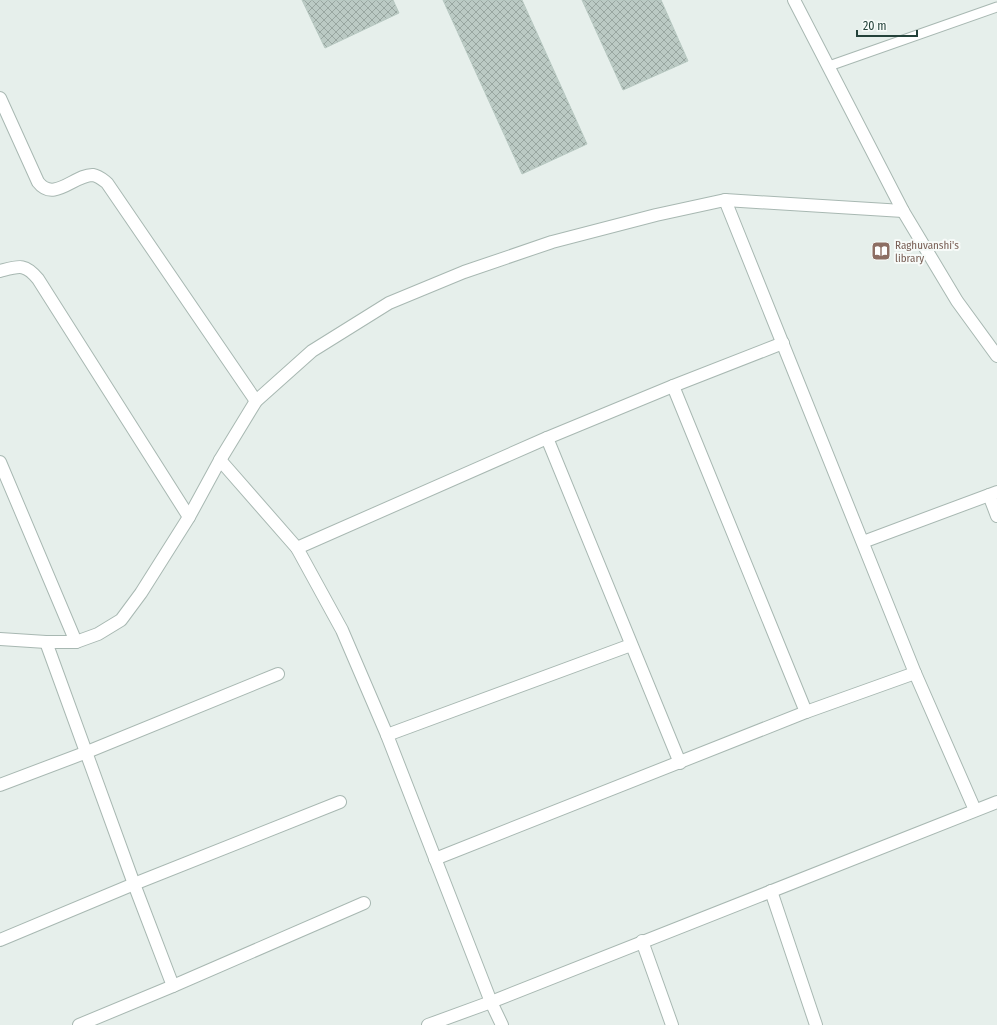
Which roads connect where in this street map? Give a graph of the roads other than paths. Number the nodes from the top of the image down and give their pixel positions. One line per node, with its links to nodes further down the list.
1 (794, 0): 3 (street)
2 (997, 7): 3 (lane)
3 (829, 66): 6 (street)
4 (0, 98): 11 (street)
5 (725, 200): 6 (street); 8 (street); 11 (street)
6 (903, 211): 9 (street)
7 (0, 271): 17 (street)
8 (783, 343): 10 (street); 18 (street)
9 (997, 356)
10 (672, 386): 12 (street); 26 (street)
11 (256, 401): 13 (street)
12 (547, 438): 19 (street); 23 (street)
13 (220, 460): 17 (street); 19 (street)
14 (0, 462): 22 (street)
15 (993, 494): 16 (street); 18 (street)
16 (997, 516)
17 (188, 517): 22 (street)
18 (863, 542): 24 (street)
19 (297, 548): 27 (street)
20 (0, 639): 21 (street)
21 (46, 642): 22 (street); 28 (street)
22 (76, 642)
23 (631, 645): 27 (street); 29 (street)
24 (915, 673): 26 (street); 33 (street)
25 (278, 674): 28 (street)
26 (806, 712): 29 (street)
27 (387, 735): 34 (street)
28 (87, 752): 30 (street); 35 (street)
29 (680, 763): 34 (street)
30 (0, 785)
31 (340, 802): 35 (street)
32 (997, 802): 33 (street)
33 (975, 810): 36 (street)
34 (435, 859): 41 (street)
35 (134, 884): 38 (street); 40 (street)
36 (771, 891): 39 (street); 46 (street)
37 (364, 903): 40 (street)
38 (0, 940)
39 (642, 941): 41 (street); 45 (street)
40 (173, 986): 42 (street)
41 (491, 1002): 43 (street); 44 (street)
42 (79, 1025)
43 (430, 1025)
44 (502, 1025)
45 (672, 1025)
46 (816, 1025)

